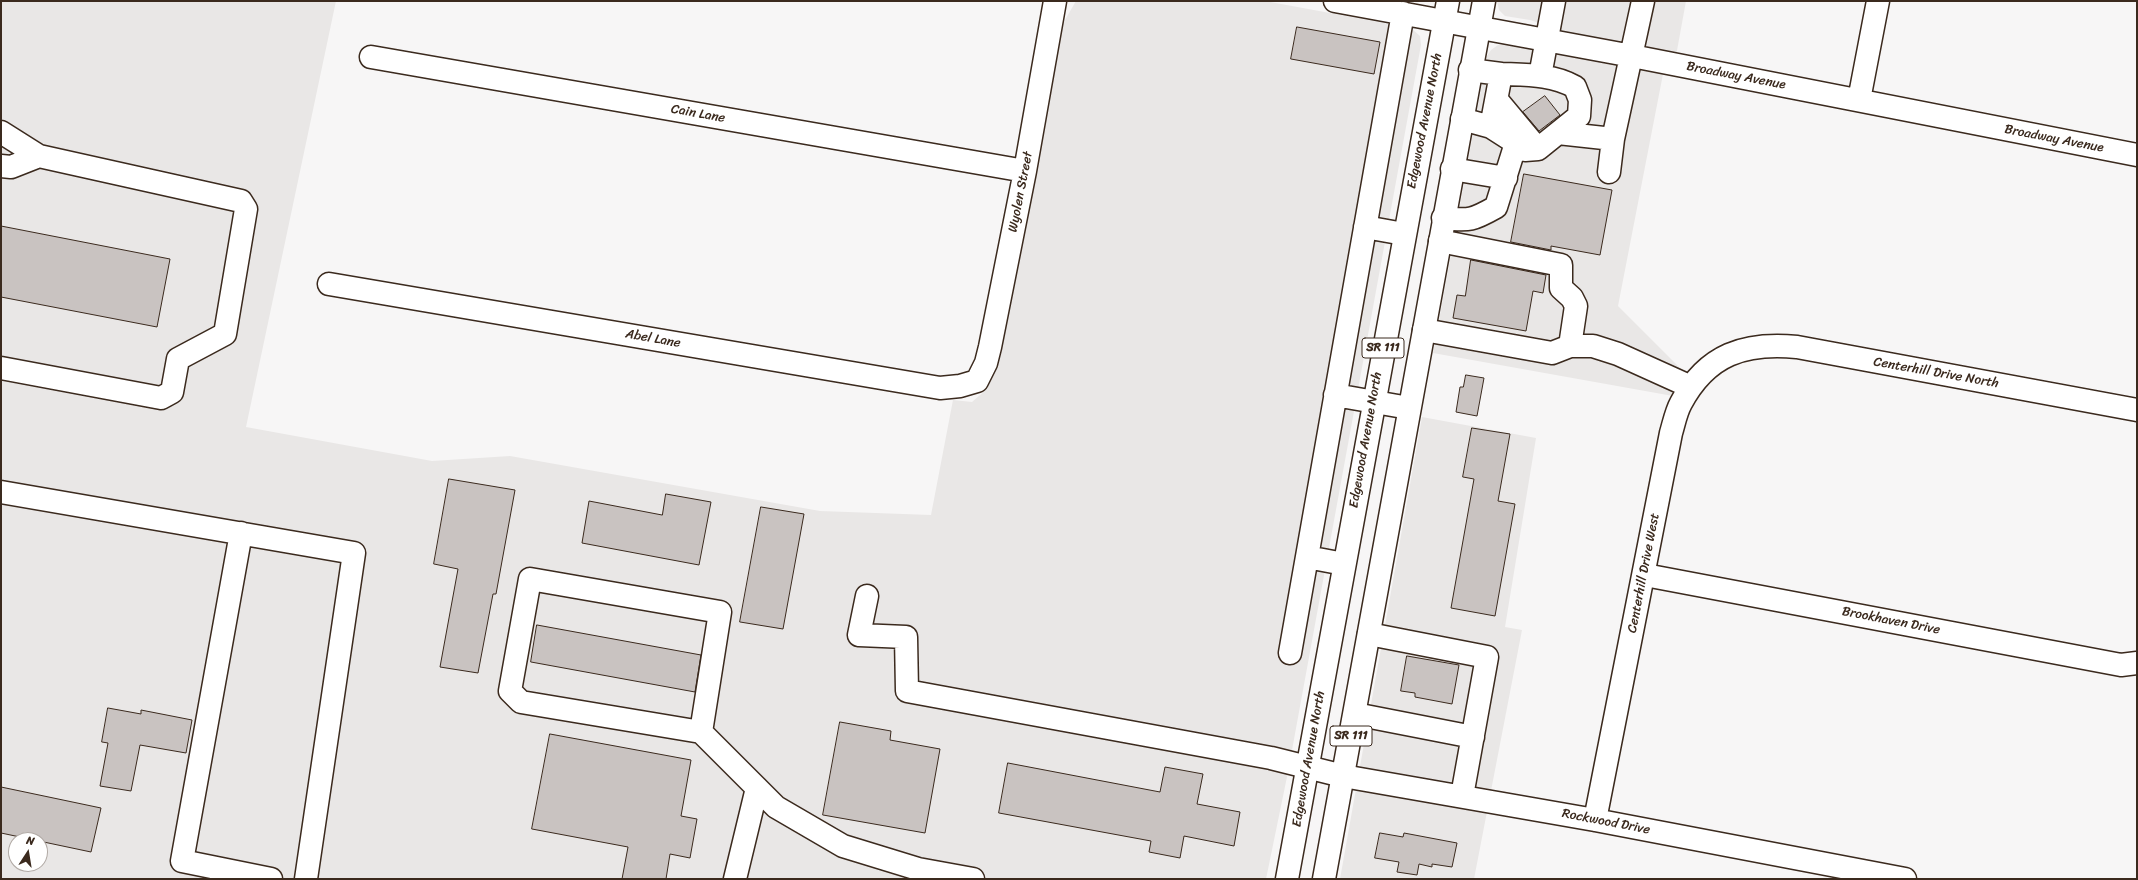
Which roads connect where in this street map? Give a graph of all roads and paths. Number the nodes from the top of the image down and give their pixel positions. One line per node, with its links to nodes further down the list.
1 (1055, 1): 29 (street, Wyolen Street)
2 (1484, 1): 9 (street, SR 111)
3 (1554, 1): 10 (street)
4 (1643, 1): 11 (street)
5 (1878, 1): 17 (street)
6 (1345, 2): 8 (street, Broadway Avenue)
7 (1446, 11): 8 (street, Broadway Avenue); 9 (street, Broadway Avenue); 34 (street, Edgewood Avenue North / SR 111)
8 (1403, 13): 33 (street)
9 (1478, 27): 10 (street, Broadway Avenue); 13 (street, SR 111)
10 (1545, 40): 11 (street, Broadway Avenue); 15 (street)
11 (1632, 56): 17 (street, Broadway Avenue); 22 (street)
12 (371, 57): 29 (street, Cain Lane)
13 (1470, 70): 14 (street); 18 (street, SR 111)
14 (1500, 74): 15 (street); 16 (street)
15 (1540, 76): 21 (street)
16 (1497, 100): 19 (street); 24 (street)
17 (1859, 100): 25 (street, Broadway Avenue)
18 (1462, 119): 19 (street); 28 (street, SR 111)
19 (1491, 127): 23 (street)
20 (1, 132): 26 (street)
21 (1558, 133): 22 (street); 24 (street)
22 (1613, 139): 30 (street)
23 (1516, 143): 24 (street); 31 (street)
24 (1538, 149)
25 (2137, 155)
26 (39, 156): 27 (street); 40 (street)
27 (1, 166)
28 (1452, 169): 31 (street); 32 (street, SR 111)
29 (1025, 171): 41 (street, Wyolen Street)
30 (1609, 172)
31 (1506, 178): 32 (street)
32 (1443, 218): 35 (street, SR 111)
33 (1365, 227): 34 (street); 43 (street)
34 (1404, 234): 44 (street, Edgewood Avenue North / SR 111)
35 (1440, 241): 37 (street, SR 111); 38 (street)
36 (329, 284): 41 (street, Abel Lane)
37 (1424, 330): 38 (street); 45 (street, SR 111)
38 (1570, 346): 42 (street)
39 (1736, 351): 42 (street, Centerhill Drive West); 46 (street, Centerhill Drive North)
40 (1, 368)
41 (977, 381)
42 (1691, 387): 51 (street, Centerhill Drive West)
43 (1335, 395): 44 (street); 49 (street)
44 (1373, 401): 45 (street); 50 (street, Edgewood Avenue North / SR 111)
45 (1410, 408): 53 (street, SR 111)
46 (2137, 410)
47 (1, 492): 48 (street)
48 (241, 533): 65 (street); 66 (street)
49 (1307, 557): 50 (street); 54 (street)
50 (1344, 564): 59 (street, Edgewood Avenue North / SR 111)
51 (1645, 575): 55 (street, Brookhaven Drive); 63 (street, Centerhill Drive West)
52 (867, 596): 59 (street, Rockwood Drive)
53 (1369, 634): 56 (street, SR 111); 58 (street)
54 (1290, 653)
55 (2137, 663)
56 (1355, 714): 58 (street); 60 (street, SR 111)
57 (701, 732): 57 (street); 61 (street)
58 (1473, 737): 62 (street)
59 (1307, 768): 60 (street, Rockwood Drive); 69 (street, Edgewood Avenue North / SR 111)
60 (1343, 776): 62 (street, Rockwood Drive); 70 (street, SR 111)
61 (757, 788): 67 (street); 68 (street)
62 (1462, 796): 63 (street, Rockwood Drive)
63 (1595, 820): 64 (street, Rockwood Drive)
64 (1880, 877): 71 (street, Rockwood Drive)
65 (271, 879)
66 (306, 879)
67 (735, 879)
68 (973, 879)
69 (1287, 879)
70 (1324, 879)
71 (1905, 879)

